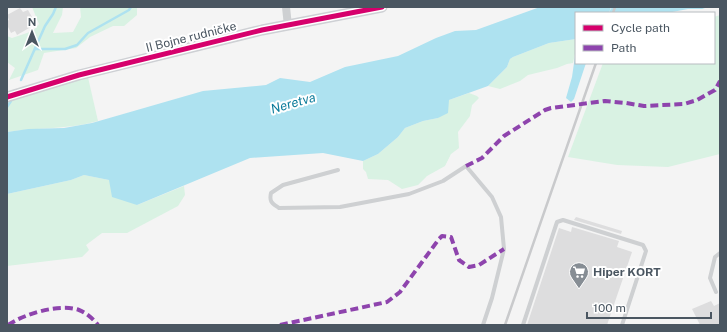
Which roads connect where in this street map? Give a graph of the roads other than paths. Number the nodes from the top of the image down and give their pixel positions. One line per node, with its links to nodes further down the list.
1 (286, 7): 3 (street)
2 (382, 7): 3 (street, II Bojne rudničke)
3 (288, 26): 4 (street, II Bojne rudničke)
4 (7, 97)
5 (338, 170): 8 (lane)
6 (720, 253): 7 (lane)
7 (716, 292)
8 (483, 325)
9 (523, 325): 10 (lane)
10 (622, 325)

